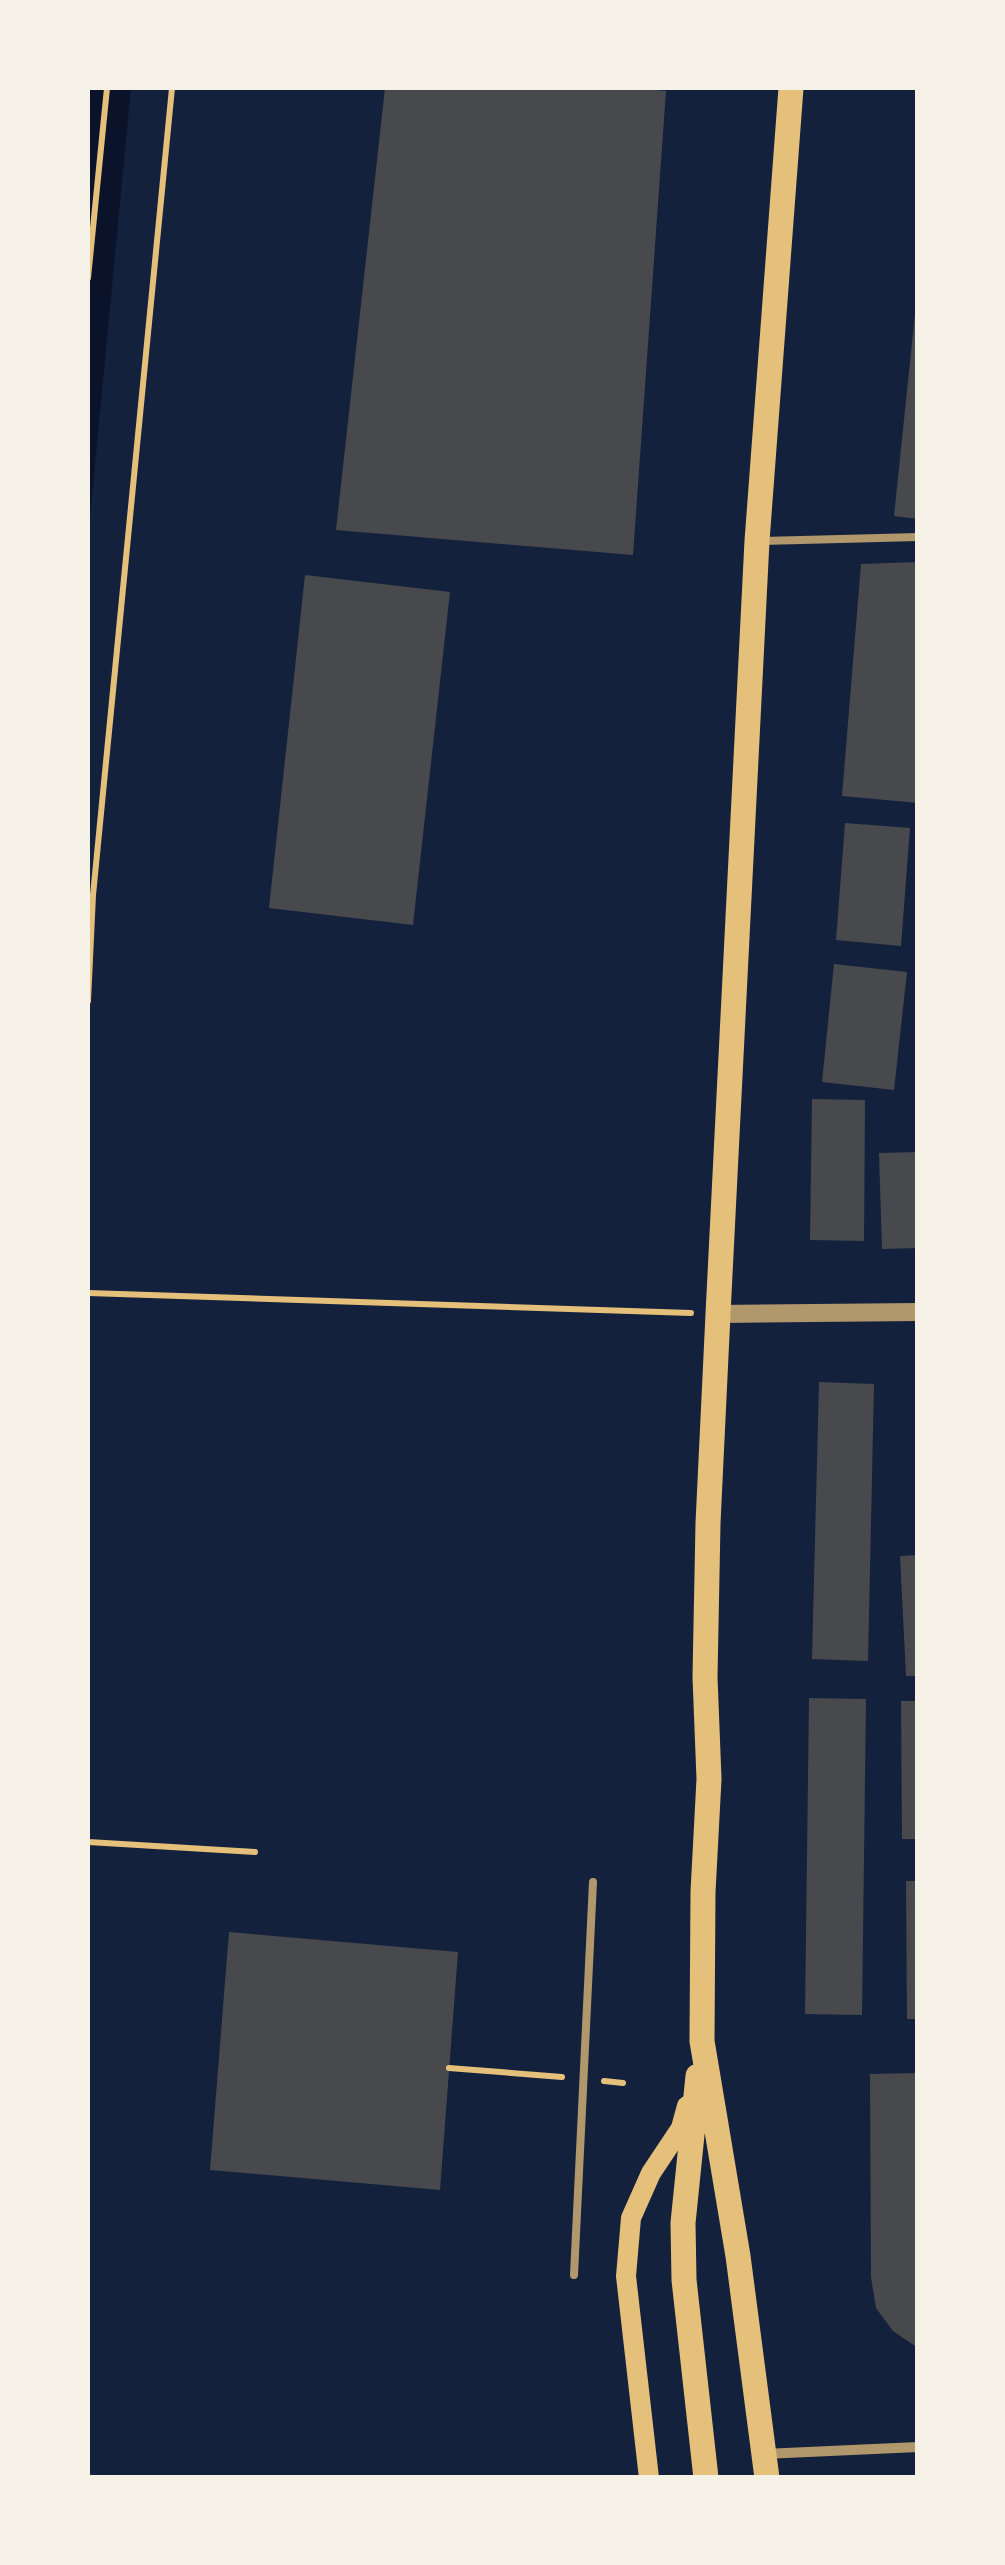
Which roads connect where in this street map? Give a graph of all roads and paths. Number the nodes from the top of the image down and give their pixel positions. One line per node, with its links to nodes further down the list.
1 (107, 88): 4 (path)
2 (172, 88): 7 (path)
3 (790, 88): 6 (main road)
4 (88, 278)
5 (918, 538): 6 (lane)
6 (757, 541): 10 (main road)
7 (88, 1001)
8 (88, 1293): 10 (path)
9 (918, 1312): 10 (street)
10 (718, 1314): 14 (main road)
11 (88, 1842): 12 (path)
12 (255, 1852)
13 (594, 1882): 16 (lane)
14 (702, 2041): 20 (main road); 21 (main road); 22 (main road)
15 (449, 2068): 16 (path)
16 (584, 2079): 17 (path); 18 (lane)
17 (623, 2083)
18 (574, 2275)
19 (918, 2447): 20 (street)
20 (766, 2466)
21 (649, 2478)
22 (706, 2478)

